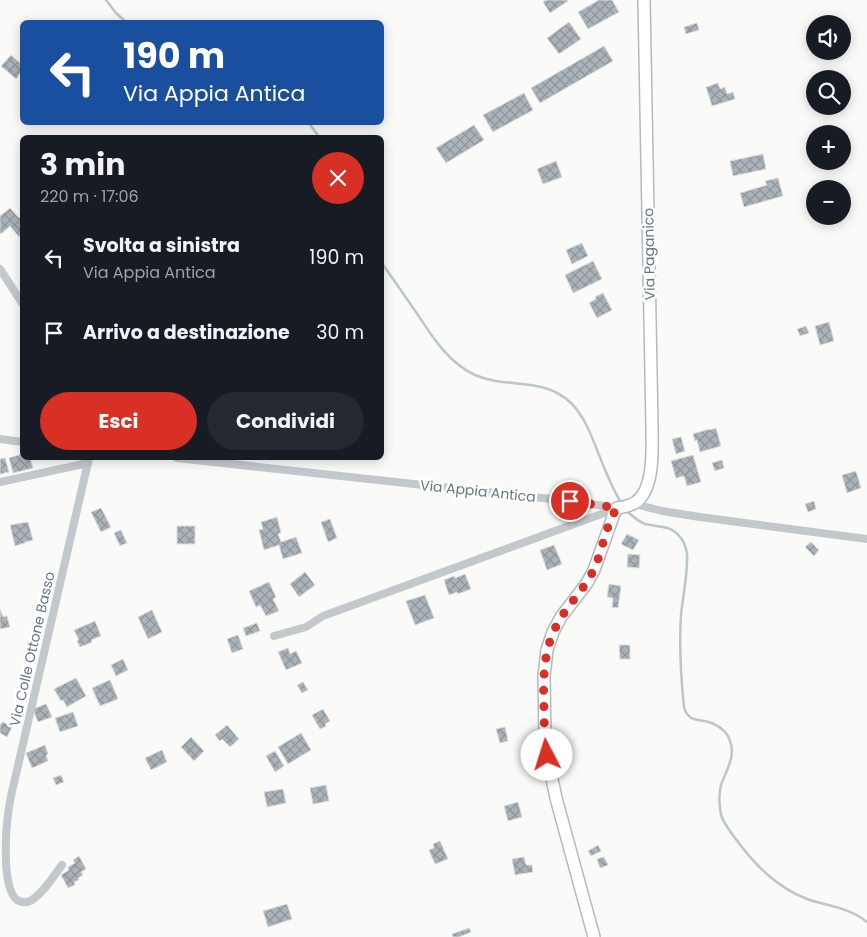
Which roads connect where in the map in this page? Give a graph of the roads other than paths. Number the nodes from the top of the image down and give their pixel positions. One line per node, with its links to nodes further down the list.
1 (644, 0): 10 (street, Via Paganico)
2 (0, 269): 3 (street)
3 (20, 300)
4 (0, 439): 5 (street)
5 (20, 442)
6 (88, 460): 8 (street); 15 (street, Via Colle Ottone Basso)
7 (195, 460): 9 (street, Via Appia Antica)
8 (0, 482)
9 (584, 503): 11 (street, Via Appia Antica); 12 (street)
10 (634, 504): 11 (street, Via Appia Antica); 13 (street, Via Appia Antica)
11 (617, 508): 12 (street); 16 (street)
12 (586, 520): 14 (street)
13 (867, 539)
14 (274, 636)
15 (62, 865)
16 (594, 937)

